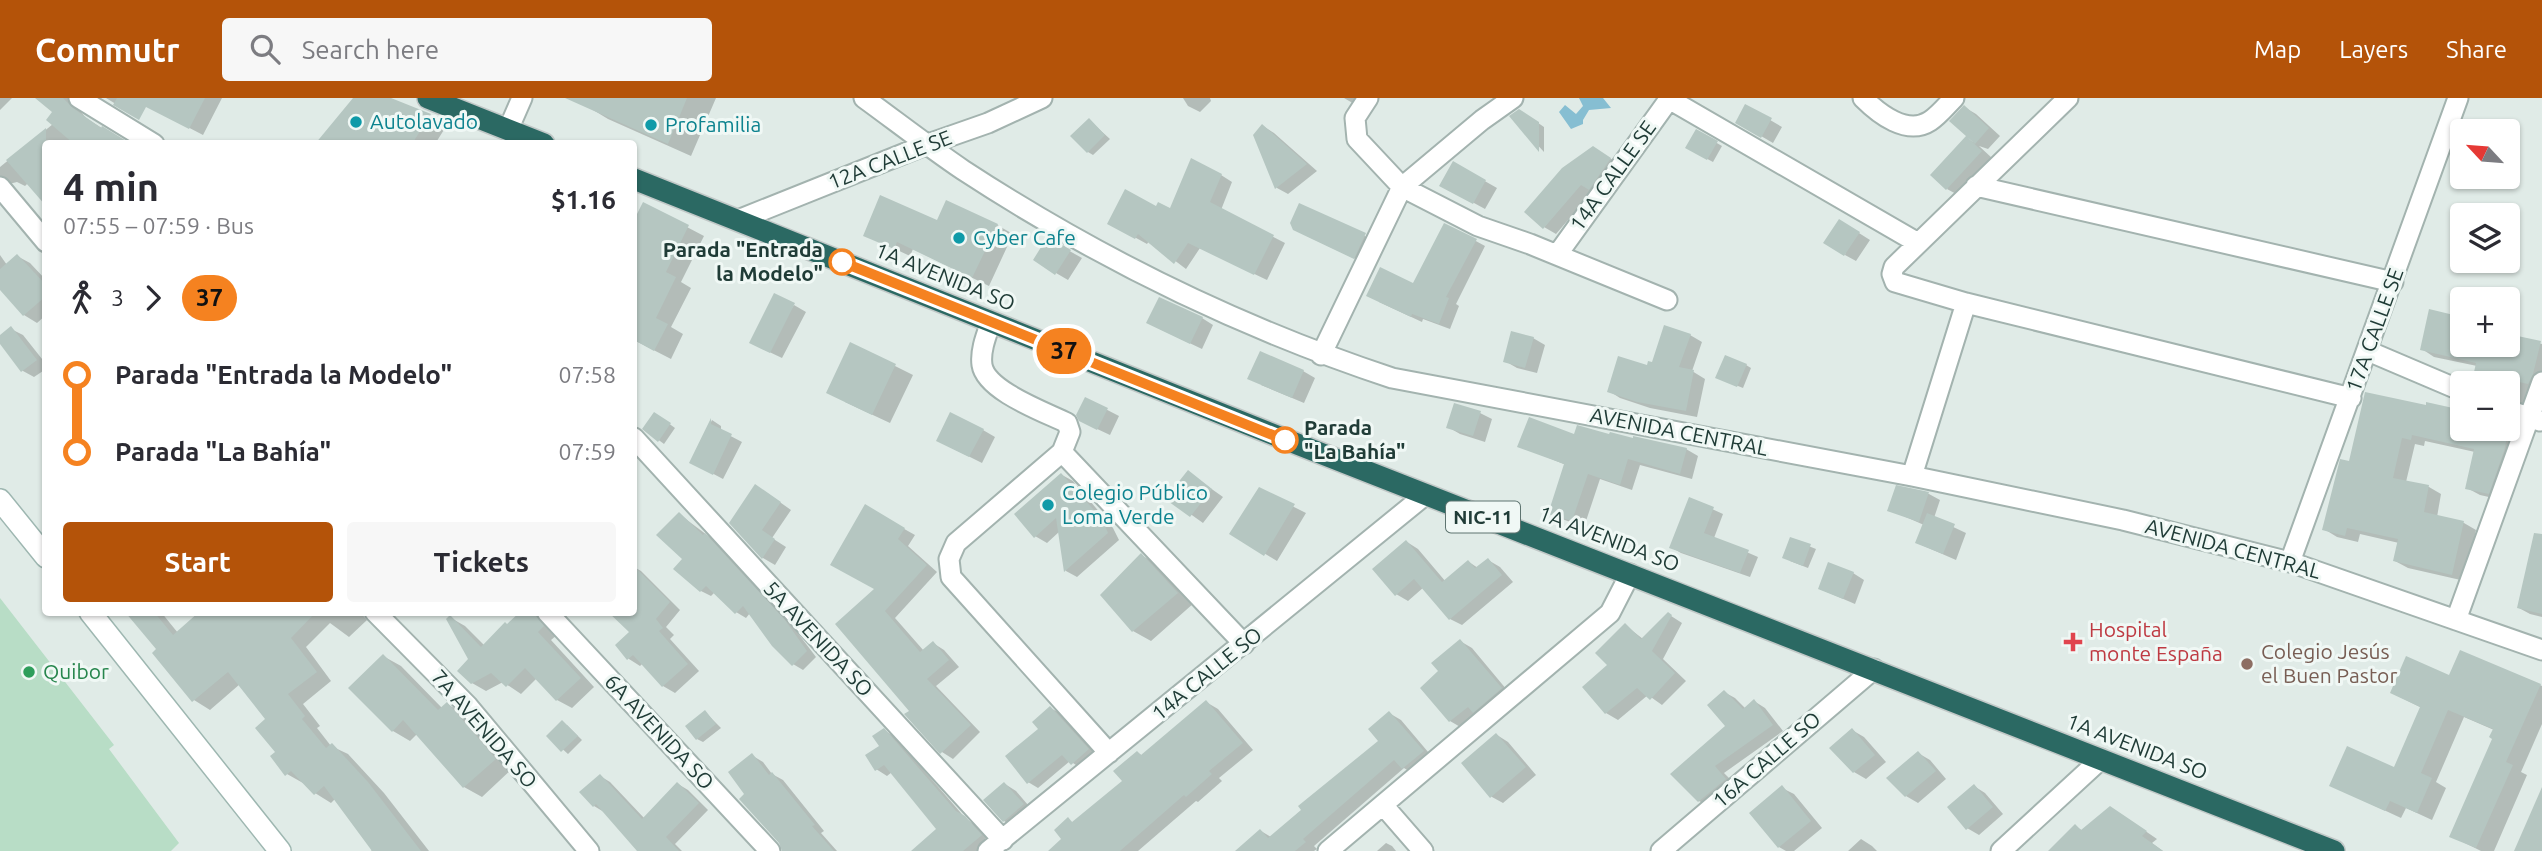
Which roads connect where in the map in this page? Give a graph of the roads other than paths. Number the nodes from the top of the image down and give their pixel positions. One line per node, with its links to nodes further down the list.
1 (79, 98): 14 (street)
2 (428, 98): 13 (highway)
3 (522, 98): 13 (street)
4 (864, 98): 16 (street, AVENIDA CENTRAL)
5 (1042, 98): 16 (street, 12A CALLE SE)
6 (1368, 98): 19 (street)
7 (1513, 98): 19 (street)
8 (1669, 98): 23 (street); 24 (street, 14A CALLE SE)
9 (1863, 98): 10 (street)
10 (1954, 98)
11 (2068, 98): 20 (street)
12 (2457, 98): 25 (street, 17A CALLE SE)
13 (508, 130): 15 (highway)
14 (147, 140)
15 (534, 140)
16 (928, 144): 21 (street, 12A CALLE SE); 30 (street, AVENIDA CENTRAL)
17 (637, 180): 21 (highway, 1A AVENIDA SO / NIC-11)
18 (0, 187): 22 (street)
19 (1402, 187): 24 (street); 30 (street)
20 (1976, 187): 23 (street); 25 (street)
21 (738, 220): 28 (highway, 1A AVENIDA SO / NIC-11)
22 (42, 237)
23 (1917, 243): 27 (street)
24 (1557, 255): 26 (street)
25 (2393, 282): 29 (street, 17A CALLE SE)
26 (1667, 300)
27 (1966, 303): 33 (street); 37 (street)
28 (990, 322): 36 (street); 38 (highway, 1A AVENIDA SO / NIC-11)
29 (2368, 351): 32 (street); 33 (street, 17A CALLE SE)
30 (1321, 355): 37 (street, AVENIDA CENTRAL)
31 (2542, 382): 34 (street)
32 (2450, 386)
33 (2351, 398): 41 (street, 17A CALLE SE)
34 (2536, 420): 46 (street)
35 (637, 441): 53 (street, 5A AVENIDA SO)
36 (1062, 452): 47 (street); 50 (street)
37 (1912, 476): 41 (street, AVENIDA CENTRAL)
38 (1425, 495): 42 (highway, 1A AVENIDA SO / NIC-11); 47 (street, 14A CALLE SO)
39 (0, 500): 40 (main road)
40 (42, 552)
41 (2290, 562): 46 (street, AVENIDA CENTRAL)
42 (1630, 573): 49 (highway, 1A AVENIDA SO / NIC-11); 52 (street)
43 (93, 616): 54 (main road)
44 (379, 616): 55 (street, 7A AVENIDA SO)
45 (551, 616): 56 (street, 6A AVENIDA SO)
46 (2456, 620): 48 (street, AVENIDA CENTRAL)
47 (1244, 644): 50 (street, 14A CALLE SO)
48 (2542, 650)
49 (1874, 669): 51 (highway, 1A AVENIDA SO / NIC-11); 59 (street, 16A CALLE SO)
50 (1109, 753): 53 (street, 14A CALLE SO)
51 (2101, 759): 60 (street); 61 (highway, 1A AVENIDA SO / NIC-11)
52 (1383, 805): 57 (street); 58 (street)
53 (996, 845)
54 (280, 851)
55 (589, 851)
56 (770, 851)
57 (1328, 851)
58 (1423, 851)
59 (1661, 851)
60 (2000, 851)
61 (2334, 851)

